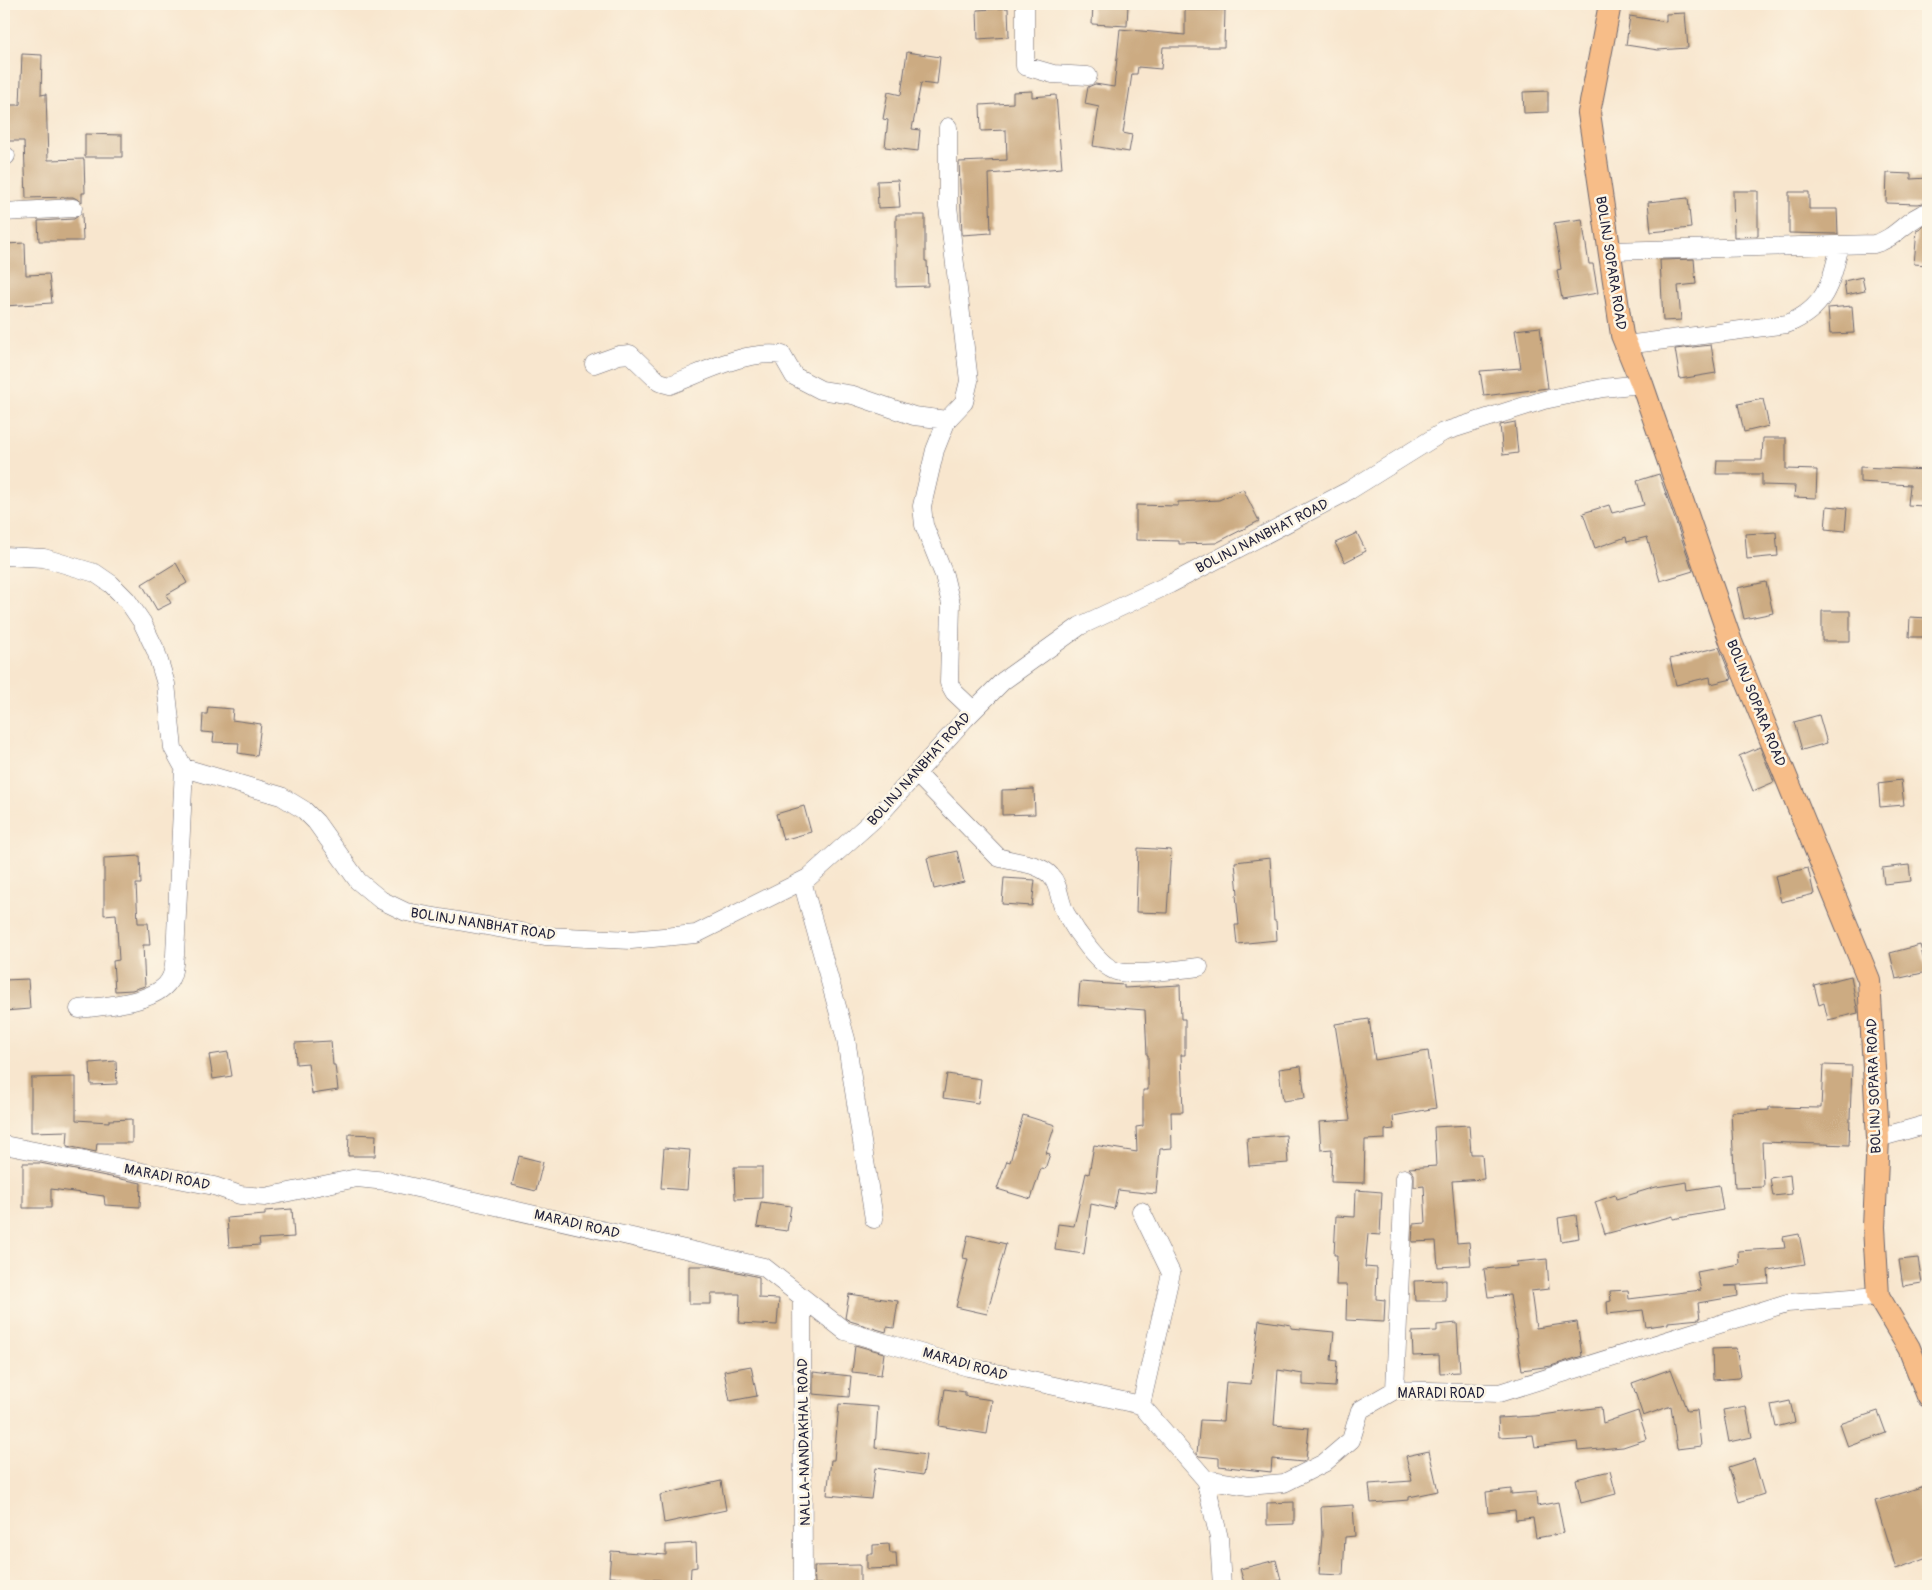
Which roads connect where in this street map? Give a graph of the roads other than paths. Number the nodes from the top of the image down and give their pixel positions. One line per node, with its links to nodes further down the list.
1 (1025, 4): 3 (street)
2 (1610, 4): 9 (main road, BOLINJ SOPARA ROAD)
3 (1088, 76)
4 (948, 127): 13 (street)
5 (73, 208): 6 (street)
6 (4, 212)
7 (1928, 212): 8 (street)
8 (1840, 245): 9 (street); 10 (street)
9 (1610, 251): 10 (main road, BOLINJ SOPARA ROAD)
10 (1626, 345): 12 (main road, BOLINJ SOPARA ROAD)
11 (594, 364): 13 (street)
12 (1642, 384): 15 (street, BOLINJ NANBHAT ROAD); 22 (main road, BOLINJ SOPARA ROAD)
13 (947, 420): 15 (street)
14 (4, 556): 16 (street)
15 (973, 710): 17 (street, BOLINJ NANBHAT ROAD)
16 (184, 768): 18 (street, BOLINJ NANBHAT ROAD); 20 (street)
17 (917, 774): 18 (street, BOLINJ NANBHAT ROAD); 19 (street)
18 (802, 881): 26 (street)
19 (1200, 967)
20 (79, 1010)
21 (1928, 1124): 22 (street)
22 (1878, 1138): 27 (main road, BOLINJ SOPARA ROAD)
23 (4, 1145): 28 (street, MARADI ROAD)
24 (1404, 1178): 29 (street)
25 (1141, 1212): 31 (street)
26 (874, 1219)
27 (1878, 1296): 29 (street, MARADI ROAD); 30 (main road, BOLINJ SOPARA ROAD)
28 (802, 1297): 31 (street, MARADI ROAD); 33 (street, NALLA-NANDAKHAL ROAD)
29 (1395, 1390): 32 (street, MARADI ROAD)
30 (1928, 1396)
31 (1140, 1405): 32 (street)
32 (1205, 1479): 34 (street)
33 (803, 1586)
34 (1222, 1586)

